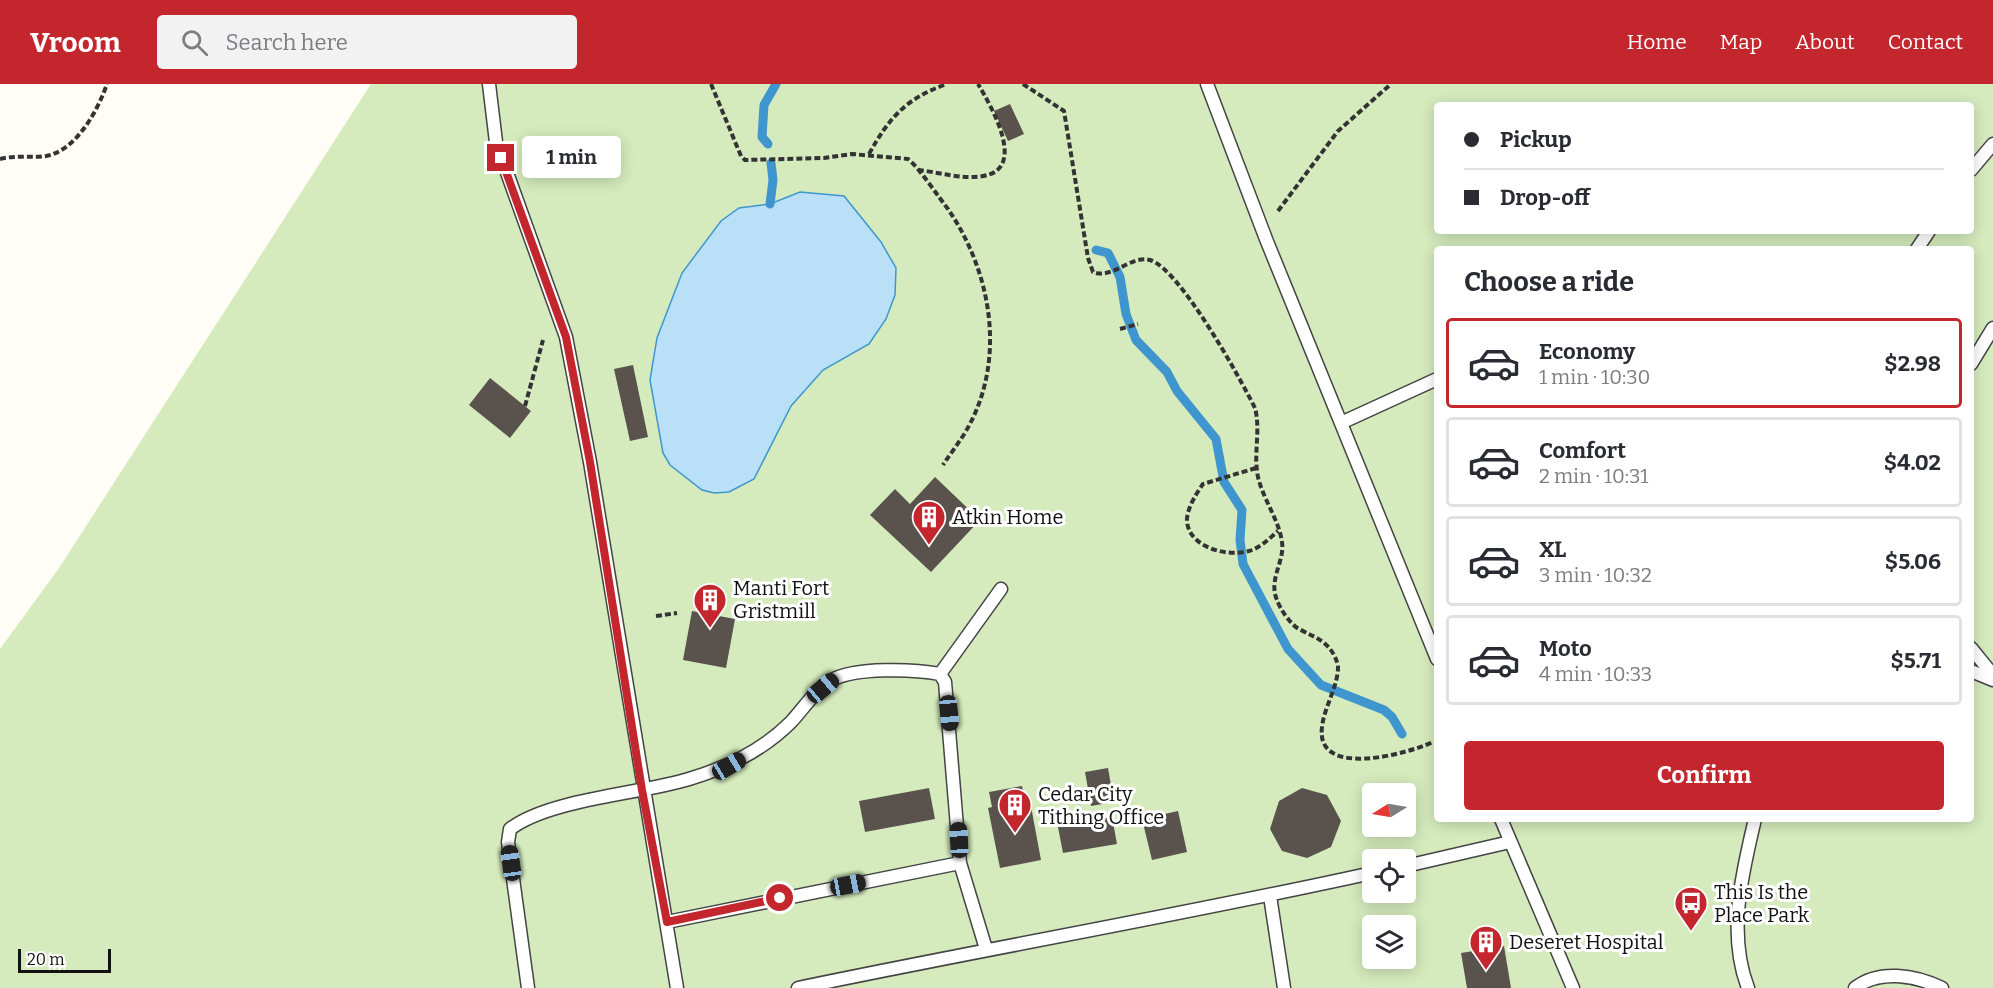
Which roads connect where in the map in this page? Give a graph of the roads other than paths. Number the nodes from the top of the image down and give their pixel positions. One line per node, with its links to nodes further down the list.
1 (489, 84): 16 (lane)
2 (1207, 84): 8 (lane)
3 (1993, 144): 4 (lane)
4 (1974, 166)
5 (1993, 328): 6 (lane)
6 (1974, 359)
7 (1434, 380): 8 (lane)
8 (1343, 422): 10 (lane)
9 (1001, 589): 13 (lane)
10 (1434, 651)
11 (1974, 652): 14 (lane)
12 (1974, 672): 15 (lane)
13 (940, 674): 16 (lane); 20 (lane)
14 (1993, 675)
15 (1993, 680)
16 (642, 790): 24 (lane); 27 (lane)
17 (1502, 822): 19 (lane)
18 (1754, 822): 32 (lane)
19 (1510, 842): 21 (lane); 31 (lane)
20 (960, 863): 24 (lane); 25 (lane)
21 (1416, 864)
22 (1362, 875): 23 (lane)
23 (1270, 896): 25 (lane); 30 (lane)
24 (667, 922): 28 (lane)
25 (986, 949): 29 (lane)
26 (1896, 982): 33 (lane); 34 (lane)
27 (528, 988)
28 (677, 988)
29 (798, 988)
30 (1284, 988)
31 (1573, 988)
32 (1748, 988)
33 (1855, 988)
34 (1942, 988)

